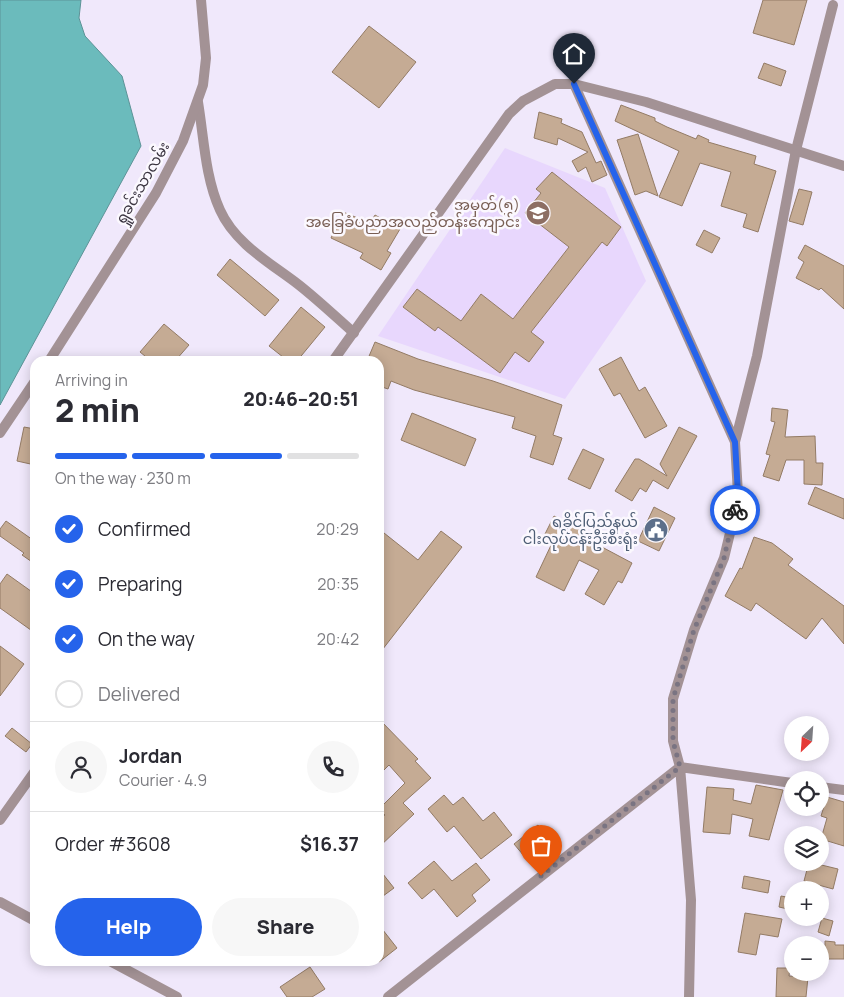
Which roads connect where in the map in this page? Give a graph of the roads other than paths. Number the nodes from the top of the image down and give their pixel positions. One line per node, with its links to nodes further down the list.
1 (201, 0): 4 (street, ရှုခင်းသာလမ်း)
2 (834, 5): 5 (street)
3 (574, 84): 5 (street); 7 (street); 12 (street)
4 (198, 102): 7 (street); 8 (street, ရှုခင်းသာလမ်း)
5 (796, 150): 6 (street); 12 (street)
6 (844, 166)
7 (354, 333): 9 (street)
8 (52, 356)
9 (337, 356)
10 (30, 388): 11 (street)
11 (0, 433)
12 (735, 442): 13 (street)
13 (680, 767): 15 (street); 23 (street); 24 (street)
14 (30, 778): 18 (street)
15 (784, 782)
16 (829, 788): 17 (street)
17 (844, 790)
18 (0, 820)
19 (0, 902): 20 (street)
20 (30, 918)
21 (119, 966): 22 (street)
22 (177, 997)
23 (388, 997)
24 (689, 997)

